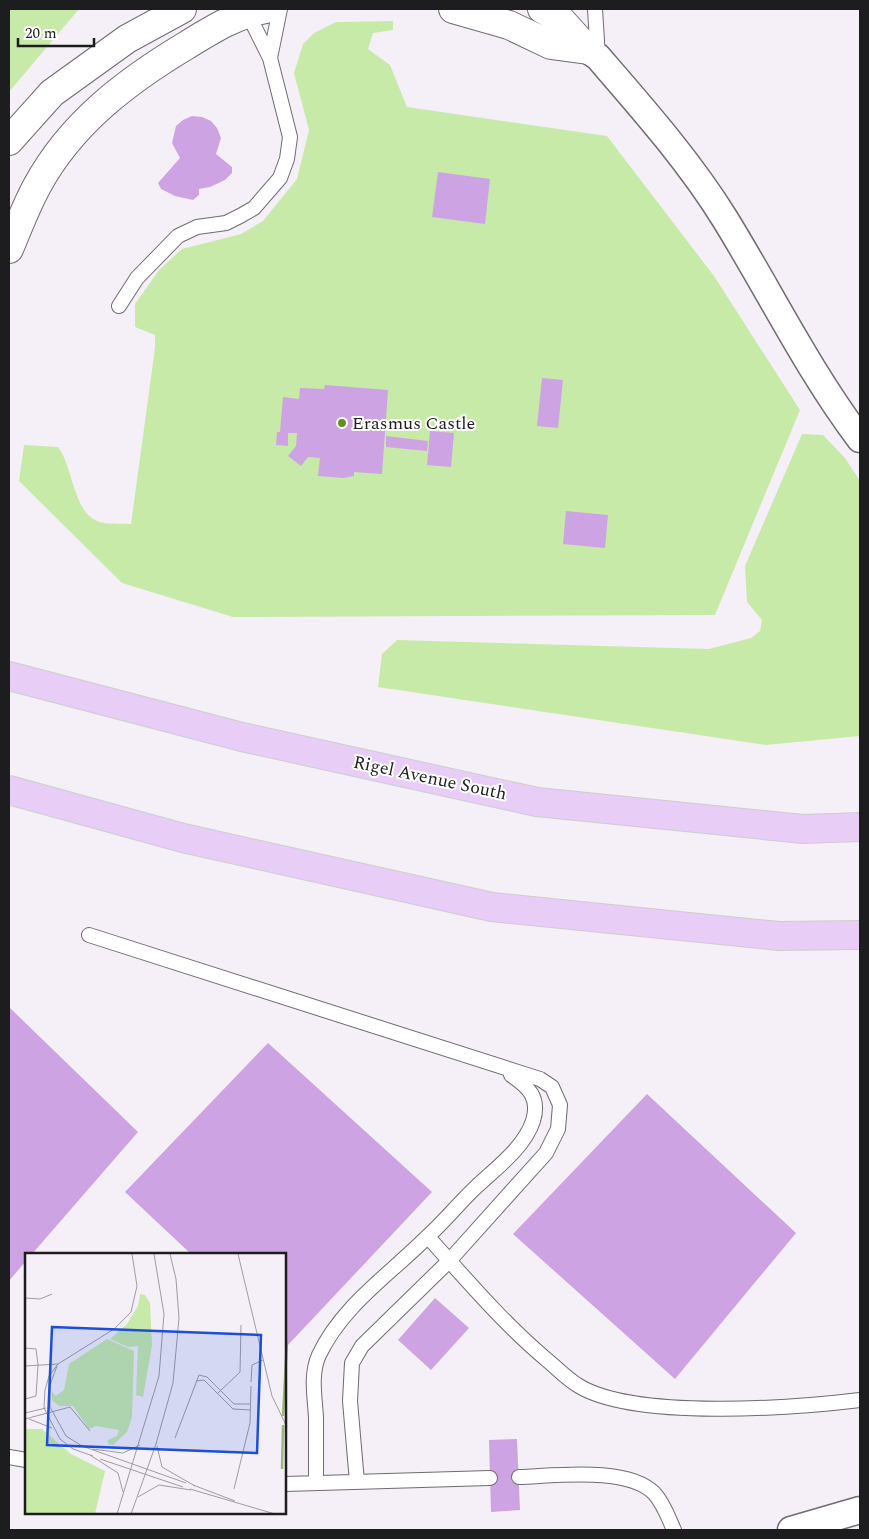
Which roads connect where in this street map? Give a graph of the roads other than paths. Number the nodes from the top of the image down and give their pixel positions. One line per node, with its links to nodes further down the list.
1 (142, 9): 8 (street)
2 (182, 9): 8 (street)
3 (280, 9): 10 (lane)
4 (453, 9): 9 (street)
5 (542, 9): 9 (street)
6 (595, 9): 9 (lane)
7 (253, 10): 10 (lane); 12 (street)
8 (127, 39): 11 (street)
9 (593, 54): 14 (street)
10 (270, 58): 13 (lane)
11 (9, 141)
12 (9, 249)
13 (119, 306)
14 (860, 439)
15 (9, 656): 16 (main road)
16 (18, 678): 20 (main road, Rigel Avenue South)
17 (9, 790): 18 (main road)
18 (40, 800): 19 (main road); 22 (main road)
19 (9, 802)
20 (860, 827)
21 (89, 935): 23 (lane)
22 (860, 935)
23 (503, 1068): 24 (lane); 25 (lane)
24 (428, 1237): 25 (lane); 32 (lane)
25 (449, 1261): 26 (lane); 31 (lane)
26 (860, 1400)
27 (9, 1457): 28 (lane)
28 (25, 1460)
29 (519, 1477): 35 (lane)
30 (490, 1478): 31 (lane)
31 (356, 1482): 32 (lane)
32 (316, 1483): 33 (lane)
33 (286, 1484)
34 (860, 1510): 36 (street)
35 (674, 1530)
36 (791, 1530)

